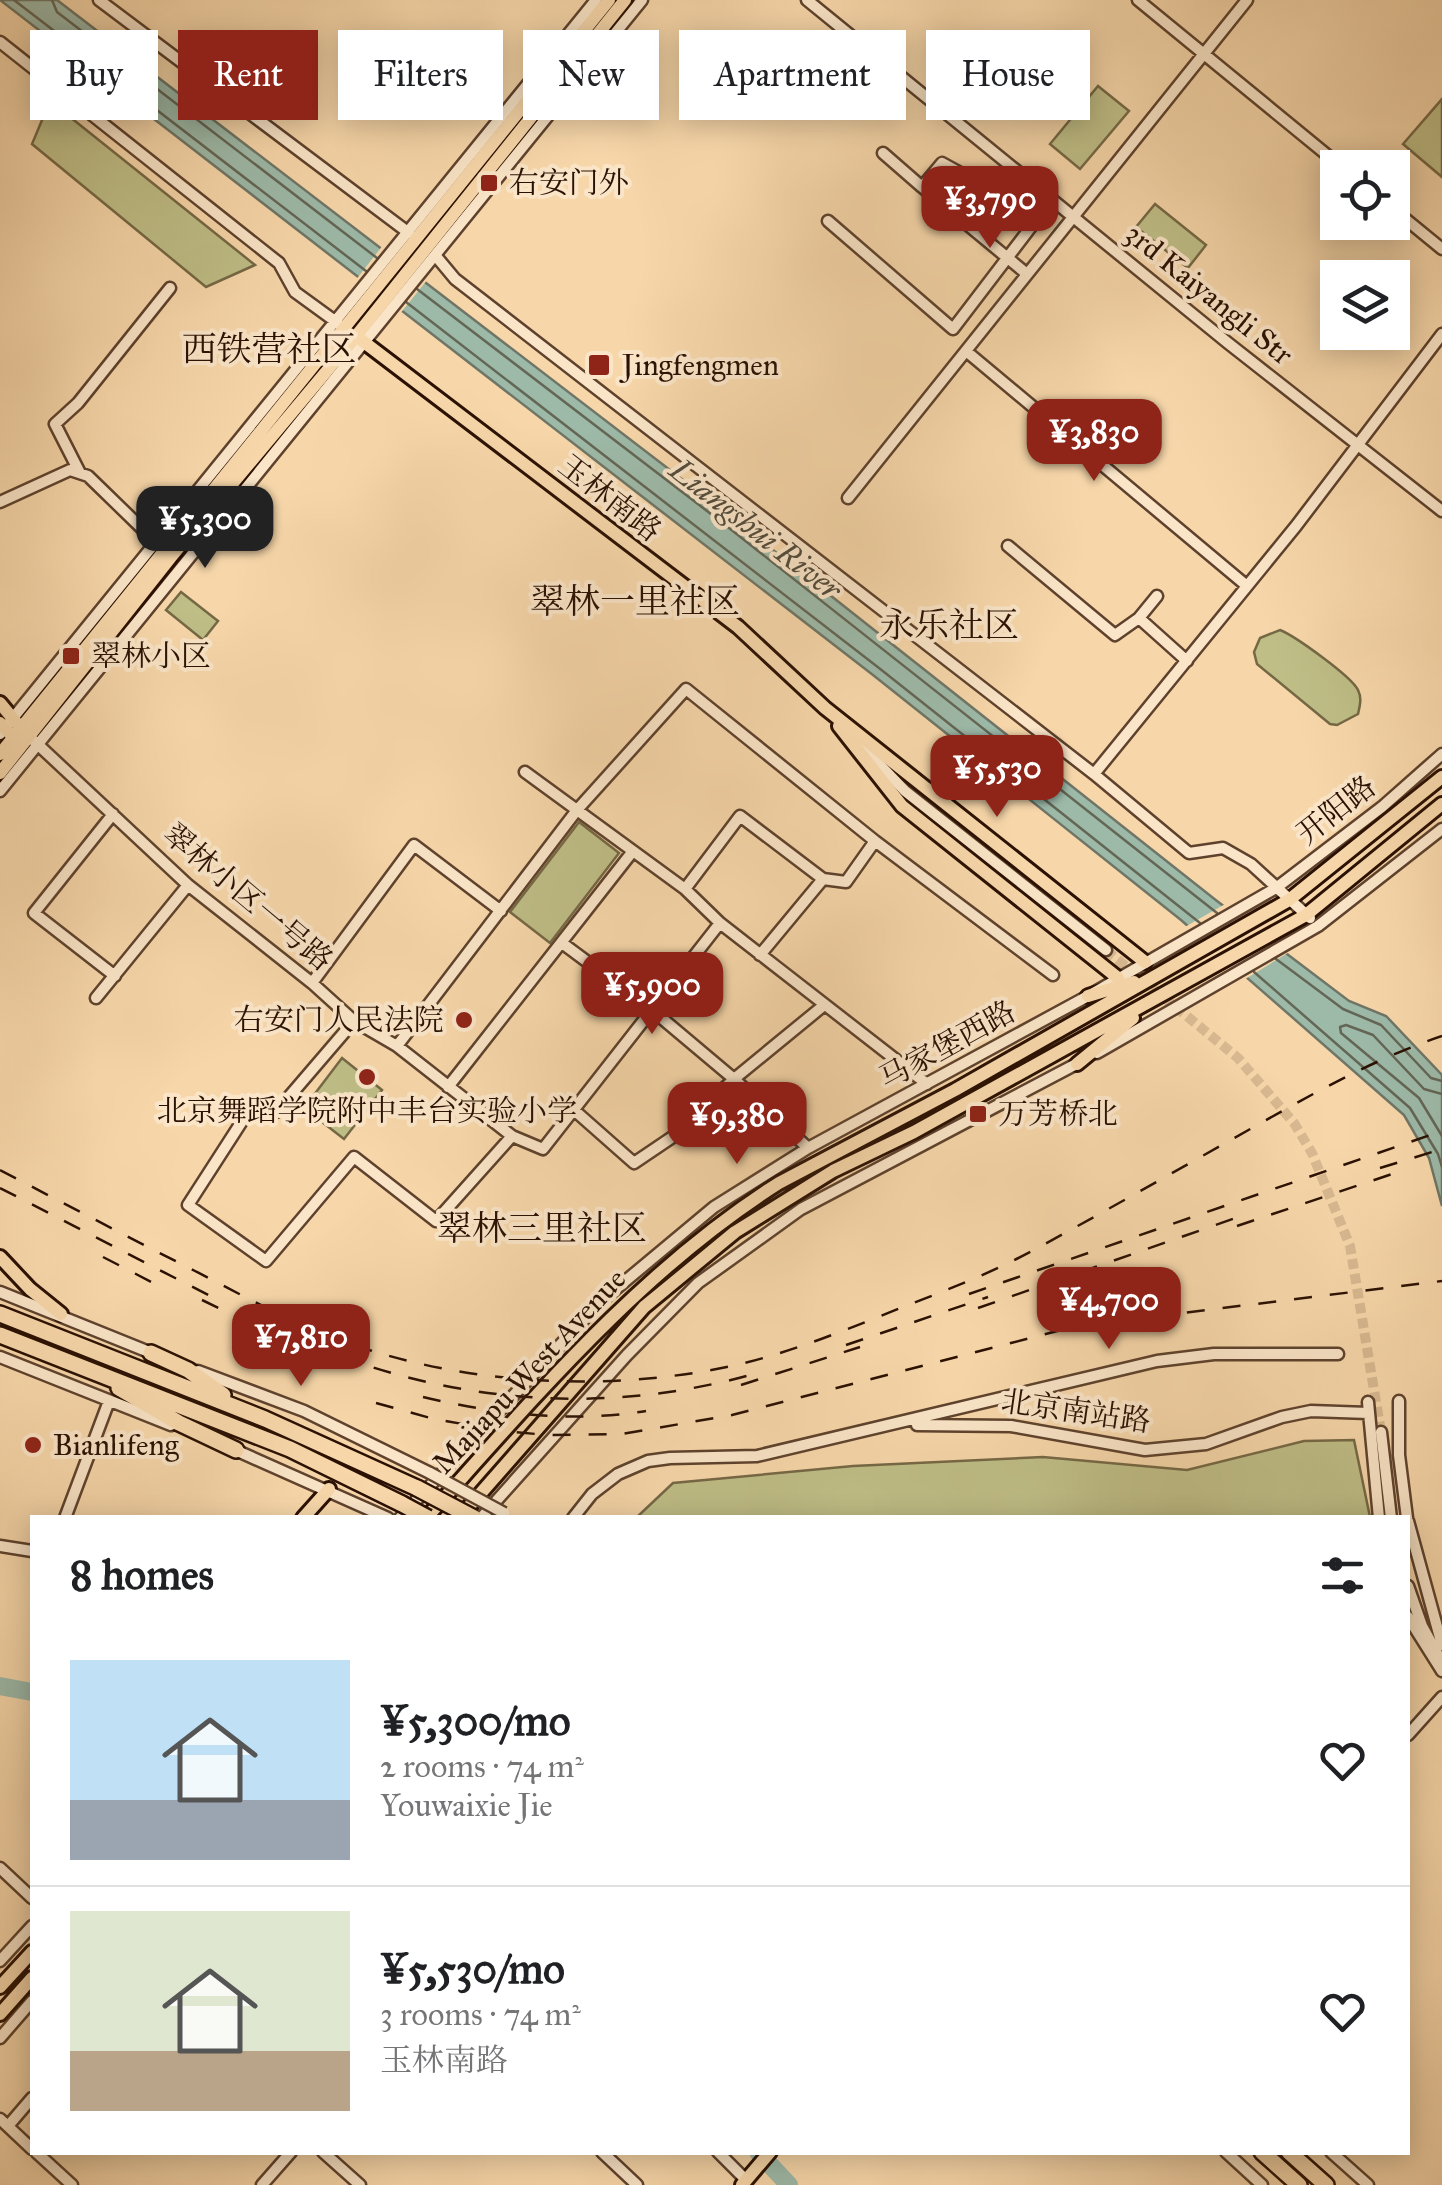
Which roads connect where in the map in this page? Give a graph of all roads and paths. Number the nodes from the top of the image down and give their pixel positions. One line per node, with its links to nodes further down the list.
1 (596, 0): 17 (street)
2 (609, 0): 17 (main road)
3 (625, 0): 17 (main road)
4 (642, 0): 17 (street)
5 (807, 0): 14 (street, 3rd Kaiyangli Str)
6 (1138, 0): 10 (street)
7 (1247, 0): 10 (street)
8 (106, 2): 17 (street)
9 (0, 42): 23 (street)
10 (1204, 53): 11 (street); 14 (street)
11 (1321, 150)
12 (883, 153): 13 (street)
13 (922, 187): 19 (street); 19 (street)
14 (1073, 217): 20 (street); 26 (street, 3rd Kaiyangli Str)
15 (828, 221): 19 (street)
16 (1410, 223): 18 (street)
17 (418, 248): 22 (main road); 22 (street); 48 (street)
18 (1442, 249)
19 (1008, 260): 20 (street)
20 (1027, 274): 25 (street)
21 (170, 288): 27 (street)
22 (364, 315): 23 (main road); 23 (street)
23 (351, 332): 32 (main road); 32 (street); 33 (street); 41 (main road, 玉林南路)
24 (1442, 334): 26 (street)
25 (966, 351): 28 (street); 34 (street)
26 (1357, 444): 30 (street, 3rd Kaiyangli Str); 34 (street)
27 (80, 473): 29 (street); 32 (street)
28 (848, 498)
29 (0, 502)
30 (1442, 511)
31 (1008, 546): 38 (street)
32 (163, 550): 33 (street); 35 (main road); 37 (street); 43 (main road)
33 (182, 568): 43 (street)
34 (1247, 586): 39 (street)
35 (130, 593): 37 (street); 43 (main road)
36 (1157, 596): 38 (street)
37 (98, 614): 42 (street)
38 (1139, 618): 39 (street)
39 (1186, 661): 48 (street)
40 (0, 703): 42 (main road)
41 (825, 708): 68 (street, 玉林南路); 70 (main road, 玉林南路); 74 (main road, 玉林南路)
42 (14, 716): 43 (main road)
43 (15, 733): 44 (main road); 47 (main road); 50 (street); 53 (street, 翠林小区一号路)
44 (0, 754)
45 (1442, 754): 60 (street, 开阳路)
46 (524, 772): 52 (street)
47 (0, 773)
48 (1094, 774): 60 (street)
49 (1442, 777): 61 (main road, Majiapu West Avenue)
50 (0, 791)
51 (1442, 804): 63 (main road, Majiapu West Avenue)
52 (577, 810): 55 (street); 56 (street); 62 (street)
53 (113, 814): 58 (street, 翠林小区一号路); 73 (street)
54 (1442, 829): 65 (street)
55 (875, 841): 57 (street); 72 (street)
56 (633, 851): 59 (street); 66 (street)
57 (823, 879): 59 (street); 69 (street)
58 (188, 885): 73 (street); 75 (street, 翠林小区一号路)
59 (685, 888): 64 (street)
60 (1276, 888): 61 (street); 67 (street, 开阳路)
61 (1289, 900): 63 (street); 71 (main road, Majiapu West Avenue)
62 (501, 911): 75 (street); 82 (street)
63 (1306, 914): 65 (street); 78 (main road, Majiapu West Avenue)
64 (720, 922): 69 (street); 80 (street)
65 (1318, 926): 83 (street)
66 (562, 942): 80 (street); 86 (street)
67 (1173, 946): 70 (street, 马家堡西路)
68 (1106, 950)
69 (760, 954): 79 (street)
70 (1145, 962): 74 (street, 马家堡西路)
71 (1160, 974): 76 (main road); 110 (main road, Majiapu West Avenue)
72 (1053, 975)
73 (114, 976): 77 (street)
74 (1118, 978): 76 (street, 马家堡西路)
75 (312, 983): 81 (street, 翠林小区一号路)
76 (1088, 996): 85 (street, 马家堡西路)
77 (96, 998)
78 (1157, 998): 83 (main road); 111 (main road, Majiapu West Avenue)
79 (823, 1006): 84 (street); 85 (street)
80 (652, 1010): 84 (street); 87 (street)
81 (354, 1021): 82 (street, 翠林小区一号路); 88 (street)
82 (397, 1046): 86 (street, 翠林小区一号路)
83 (1077, 1064): 113 (street)
84 (734, 1079): 87 (street); 89 (street)
85 (927, 1084): 89 (street, 马家堡西路)
86 (448, 1087): 88 (street, 翠林小区一号路)
87 (574, 1110): 88 (street, 翠林小区一号路)
88 (512, 1136)
89 (808, 1148): 106 (street, 马家堡西路)
90 (0, 1257): 93 (main road)
91 (0, 1292): 93 (street)
92 (0, 1314): 101 (highway)
93 (61, 1314): 95 (street)
94 (0, 1335): 98 (highway)
95 (151, 1353): 101 (highway); 114 (street, bridge)
96 (1338, 1354): 102 (street, 北京南站路)
97 (0, 1357): 99 (street)
98 (57, 1357): 104 (highway); 106 (highway)
99 (108, 1400): 104 (street); 107 (street)
100 (1399, 1401): 118 (street)
101 (265, 1419): 112 (highway, bridge)
102 (891, 1426): 115 (street, 北京南站路); 116 (street, 北京南站路)
103 (1380, 1432): 117 (street)
104 (236, 1450): 105 (street)
105 (329, 1489): 108 (main road); 109 (street)
106 (401, 1511)
107 (67, 1515)
108 (306, 1515)
109 (382, 1515)
110 (430, 1515)
111 (462, 1515)
112 (468, 1515)
113 (485, 1515)
114 (508, 1515)
115 (575, 1515)
116 (1379, 1515)
117 (1391, 1515)
118 (1407, 1515)
119 (1410, 1530): 124 (street)
120 (0, 1546): 121 (street)
121 (30, 1551)
122 (1410, 1592): 125 (street)
123 (1410, 1620): 126 (street)
124 (1442, 1645)
125 (1442, 1662)
126 (1442, 1671)
127 (1442, 1697): 128 (street)
128 (1410, 1733)
129 (0, 1868): 130 (street)
130 (30, 1896)
131 (30, 1928): 133 (street)
132 (30, 1954): 135 (main road)
133 (0, 1962)
134 (30, 1980): 137 (main road)
135 (0, 1987)
136 (30, 2003): 138 (street)
137 (0, 2014)
138 (0, 2038)
139 (30, 2100): 140 (street)
140 (4, 2122): 141 (street)
141 (30, 2147)
142 (38, 2155): 153 (street)
143 (288, 2155): 154 (street)
144 (326, 2155): 155 (street)
145 (605, 2155): 156 (street)
146 (721, 2155): 152 (street)
147 (767, 2155): 152 (main road)
148 (1229, 2155): 157 (street)
149 (1261, 2155): 158 (highway)
150 (1292, 2155): 159 (highway)
151 (1335, 2155): 160 (street)
152 (746, 2179)
153 (72, 2185)
154 (262, 2185)
155 (360, 2185)
156 (638, 2185)
157 (1262, 2185)
158 (1300, 2185)
159 (1326, 2185)
160 (1368, 2185)

